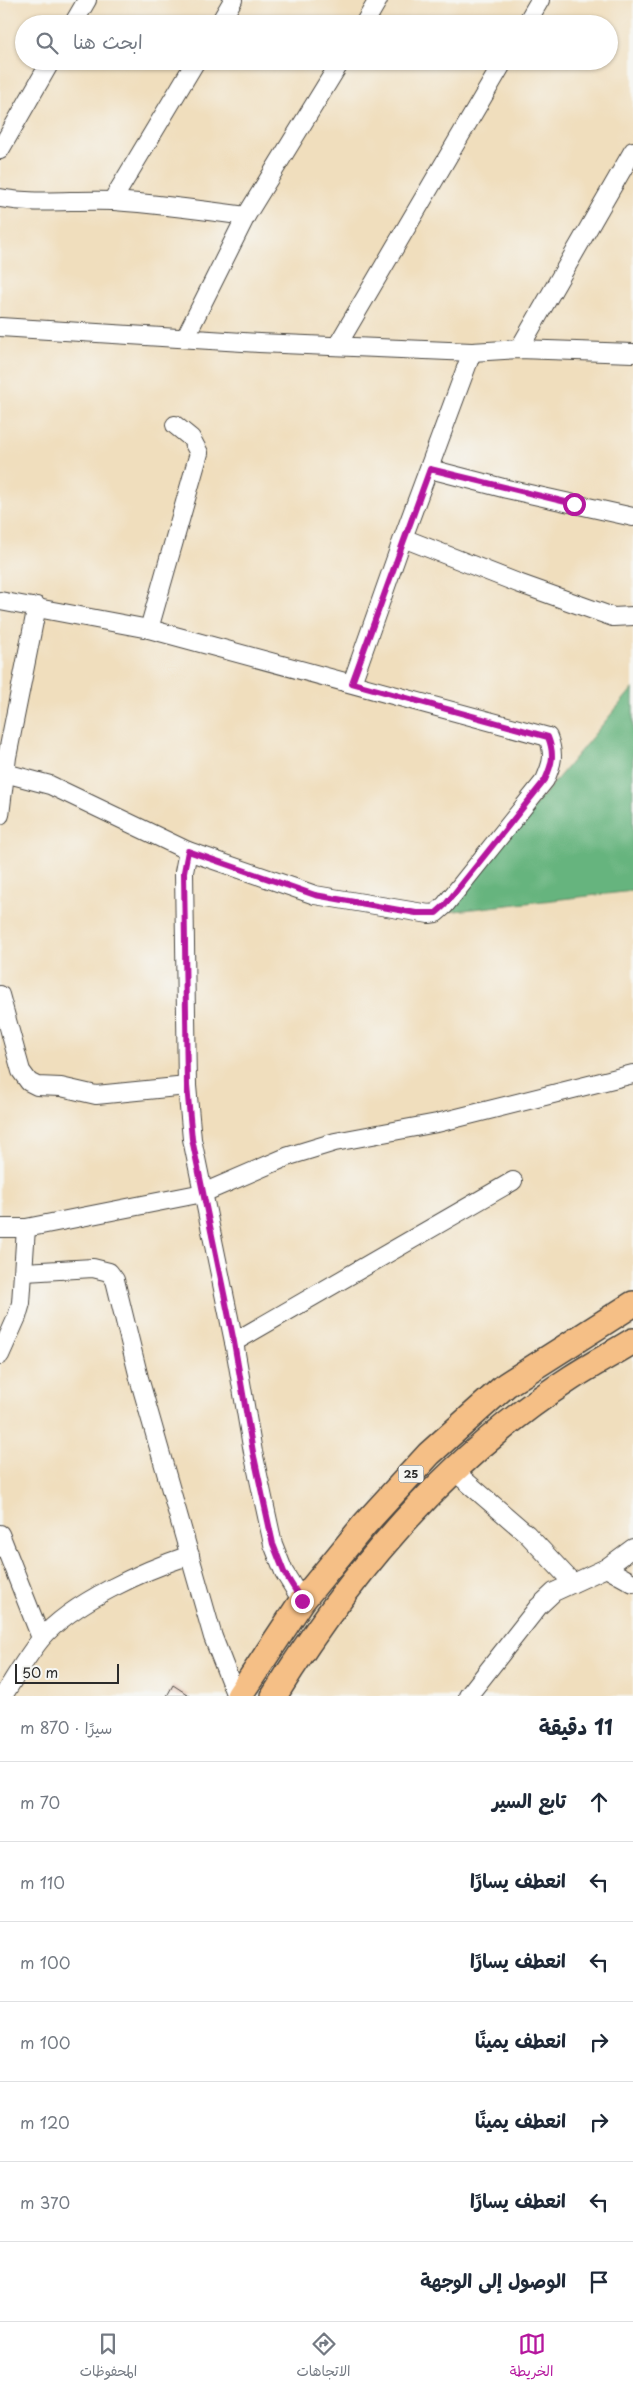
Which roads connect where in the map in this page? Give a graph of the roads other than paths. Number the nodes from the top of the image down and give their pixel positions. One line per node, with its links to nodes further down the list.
1 (87, 0): 5 (street)
2 (233, 0): 6 (street)
3 (378, 0): 7 (street)
4 (540, 0): 8 (street)
5 (78, 15)
6 (224, 15)
7 (369, 15)
8 (531, 15)
9 (47, 70): 13 (street)
10 (191, 70): 16 (street)
11 (335, 70): 17 (street)
12 (499, 70): 20 (street)
13 (0, 150)
14 (633, 151): 21 (street)
15 (0, 198): 16 (street)
16 (112, 201): 17 (street)
17 (246, 216): 19 (street)
18 (0, 327): 19 (street)
19 (185, 338): 20 (street)
20 (337, 346): 22 (street)
21 (519, 349): 22 (street); 23 (street)
22 (472, 352): 25 (street)
23 (633, 353)
24 (175, 425): 31 (street)
25 (430, 469): 26 (street); 27 (street)
26 (633, 516)
27 (403, 538): 30 (street); 32 (street)
28 (0, 601): 29 (street)
29 (37, 606): 31 (street); 33 (street)
30 (633, 616)
31 (149, 629): 32 (street)
32 (352, 683): 35 (street)
33 (4, 762): 34 (street); 35 (street)
34 (0, 815)
35 (188, 851): 38 (street)
36 (0, 995): 38 (street)
37 (633, 1074): 40 (street)
38 (187, 1086): 40 (street)
39 (514, 1181): 46 (street)
40 (203, 1192): 42 (street); 46 (street)
41 (0, 1228): 42 (street)
42 (26, 1228): 43 (street)
43 (25, 1272): 47 (street); 51 (street)
44 (633, 1304): 55 (highway, 25)
45 (633, 1341): 48 (highway, 25)
46 (234, 1342): 55 (street)
47 (0, 1355)
48 (454, 1471): 53 (street); 59 (highway, 25)
49 (0, 1534): 56 (street)
50 (633, 1548): 52 (street)
51 (190, 1555): 56 (street); 58 (street)
52 (606, 1568): 53 (street); 54 (street)
53 (573, 1583): 60 (street)
54 (633, 1583)
55 (302, 1601): 58 (highway, 25)
56 (41, 1638): 57 (street)
57 (3, 1696)
58 (237, 1696)
59 (274, 1696)
60 (468, 1696)

